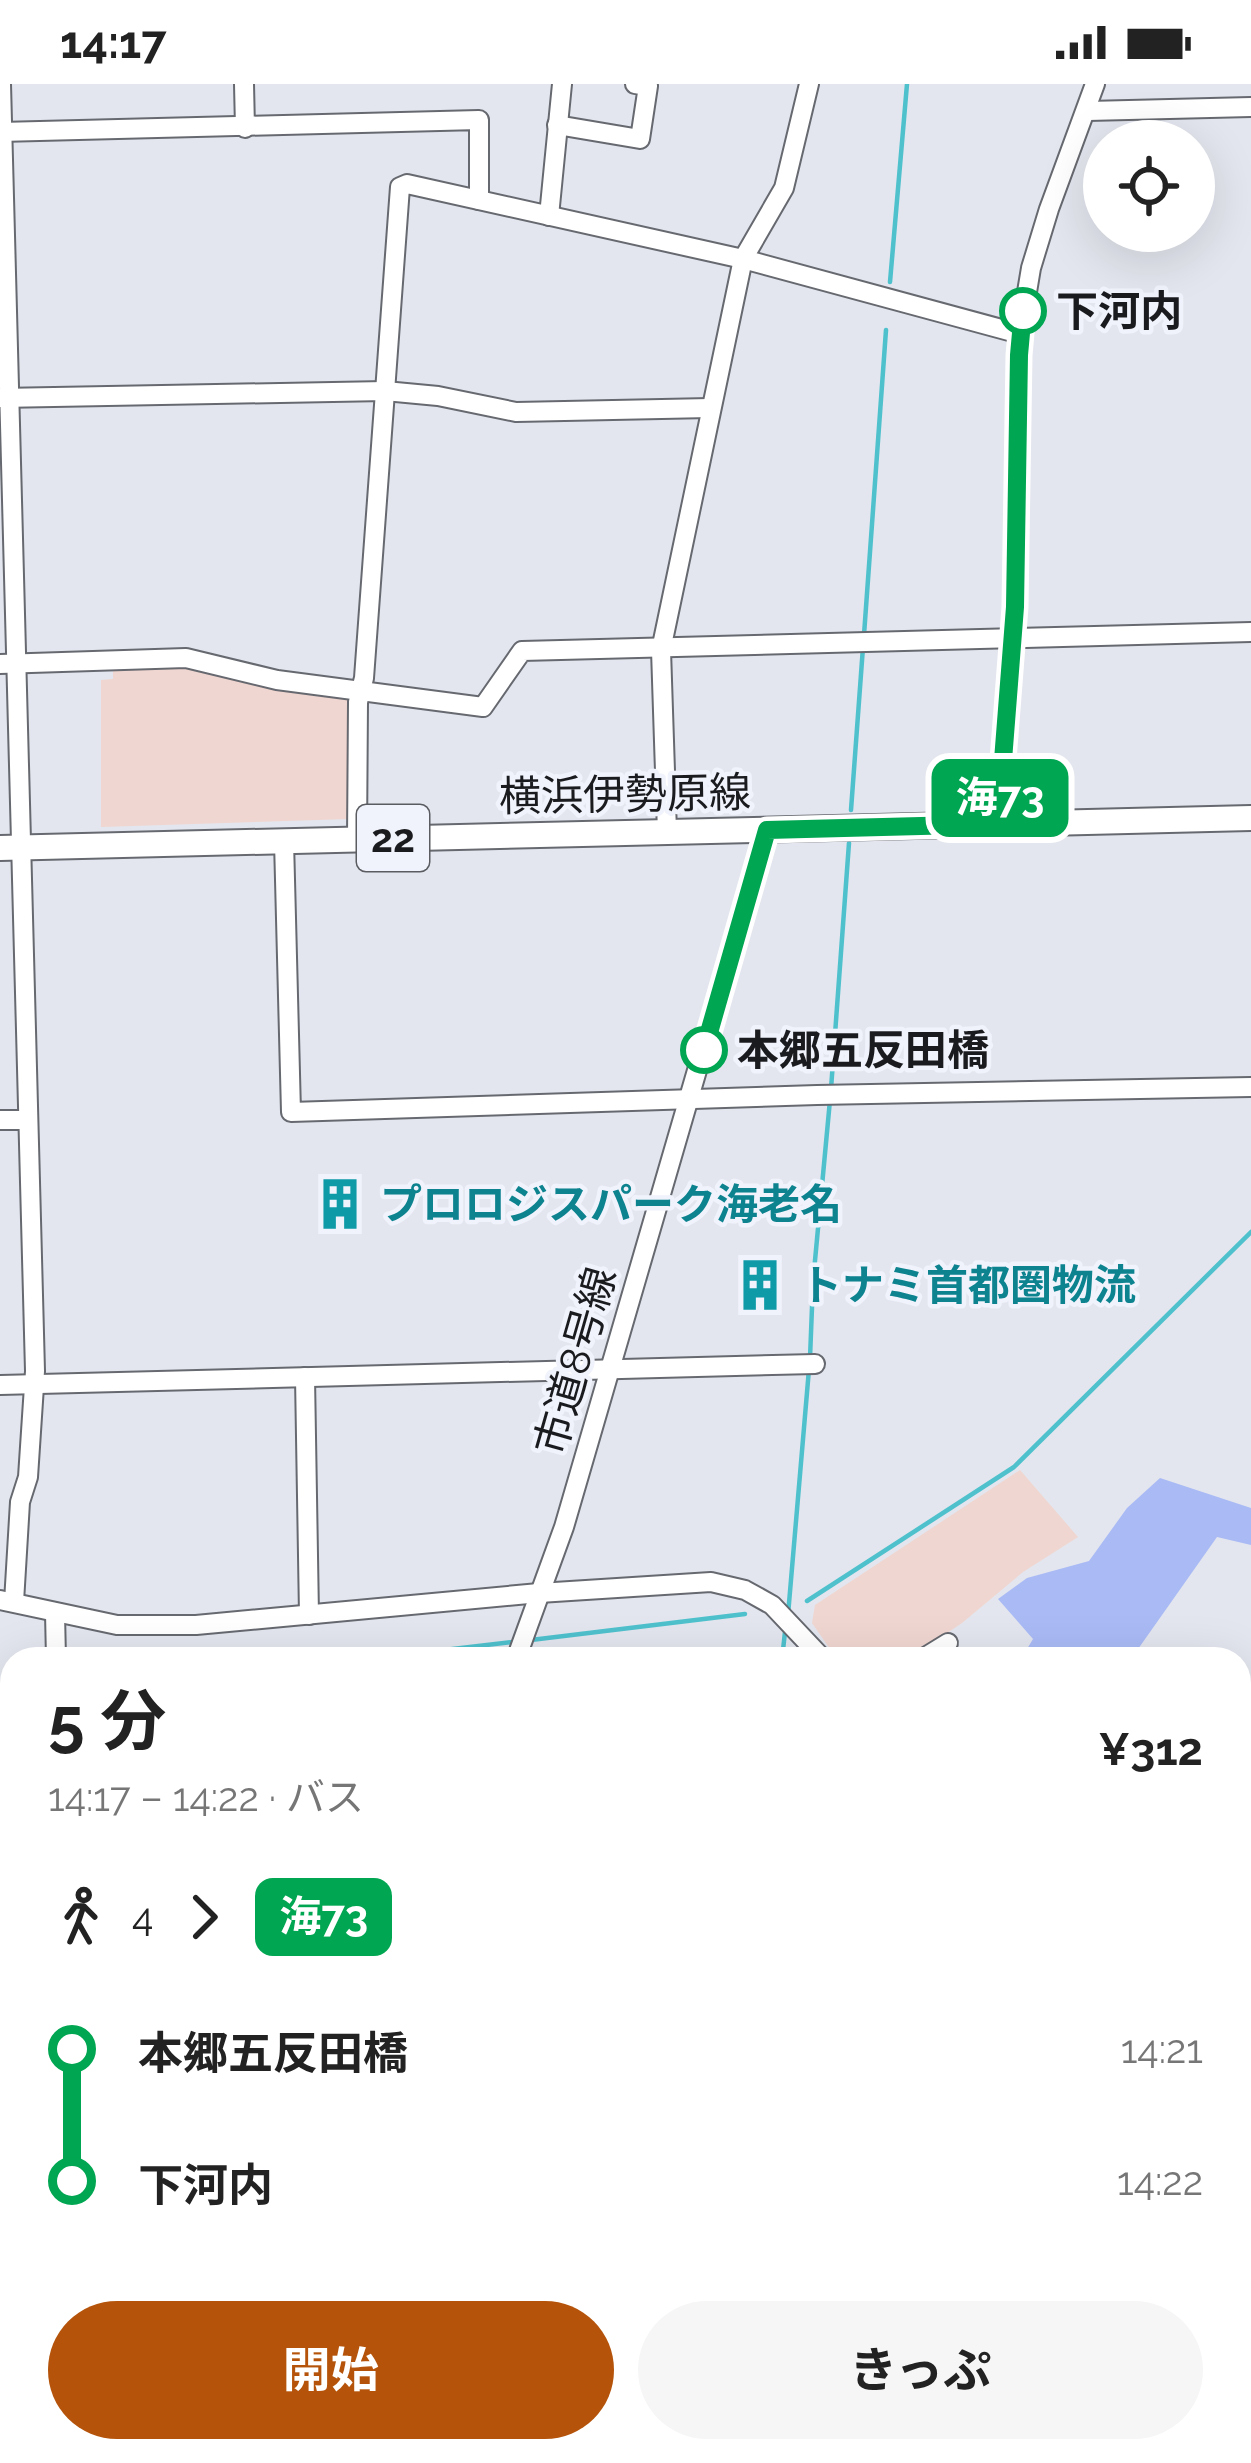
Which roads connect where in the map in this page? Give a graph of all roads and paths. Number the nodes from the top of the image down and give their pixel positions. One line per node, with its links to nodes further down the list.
1 (1, 84): 11 (street)
2 (244, 84): 10 (street)
3 (562, 84): 9 (street)
4 (635, 84): 9 (street)
5 (808, 84): 14 (street)
6 (1095, 84): 8 (street)
7 (1251, 107): 8 (street)
8 (1088, 111): 15 (street)
9 (557, 124): 13 (street)
10 (245, 128): 11 (street); 12 (street)
11 (1, 132): 17 (street)
12 (479, 200): 13 (street); 16 (street)
13 (549, 216): 14 (street)
14 (743, 259): 15 (street); 18 (street)
15 (1020, 334): 20 (street)
16 (385, 391): 17 (street); 18 (street); 23 (street)
17 (4, 398): 22 (street)
18 (710, 408): 21 (street)
19 (1251, 632): 20 (street)
20 (1012, 637): 21 (street); 25 (street)
21 (661, 650): 23 (street); 27 (street)
22 (7, 664): 23 (street); 30 (street)
23 (360, 692): 28 (street)
24 (1251, 818): 25 (main road, 横浜伊勢原線 / 22)
25 (998, 824): 26 (main road, 横浜伊勢原線 / 22)
26 (767, 830): 27 (main road, 横浜伊勢原線 / 22); 32 (street, 市道8号線)
27 (667, 832): 28 (main road, 横浜伊勢原線 / 22)
28 (357, 839): 29 (main road, 横浜伊勢原線 / 22)
29 (284, 842): 30 (main road, 横浜伊勢原線 / 22); 32 (street)
30 (10, 848): 34 (street)
31 (1251, 1087): 32 (street)
32 (691, 1098): 36 (street, 市道8号線)
33 (0, 1120): 34 (street)
34 (27, 1120): 38 (street)
35 (811, 1364): 36 (street)
36 (608, 1369): 37 (street); 40 (street, 市道8号線)
37 (305, 1377): 38 (street); 43 (street)
38 (35, 1384): 39 (street); 41 (street)
39 (0, 1385)
40 (539, 1593): 43 (street); 46 (street, 市道8号線); 47 (street)
41 (7, 1601): 42 (street)
42 (55, 1613): 43 (street); 45 (street)
43 (309, 1615)
44 (948, 1643): 48 (street)
45 (56, 1647)
46 (520, 1647)
47 (813, 1647)
48 (942, 1647)

